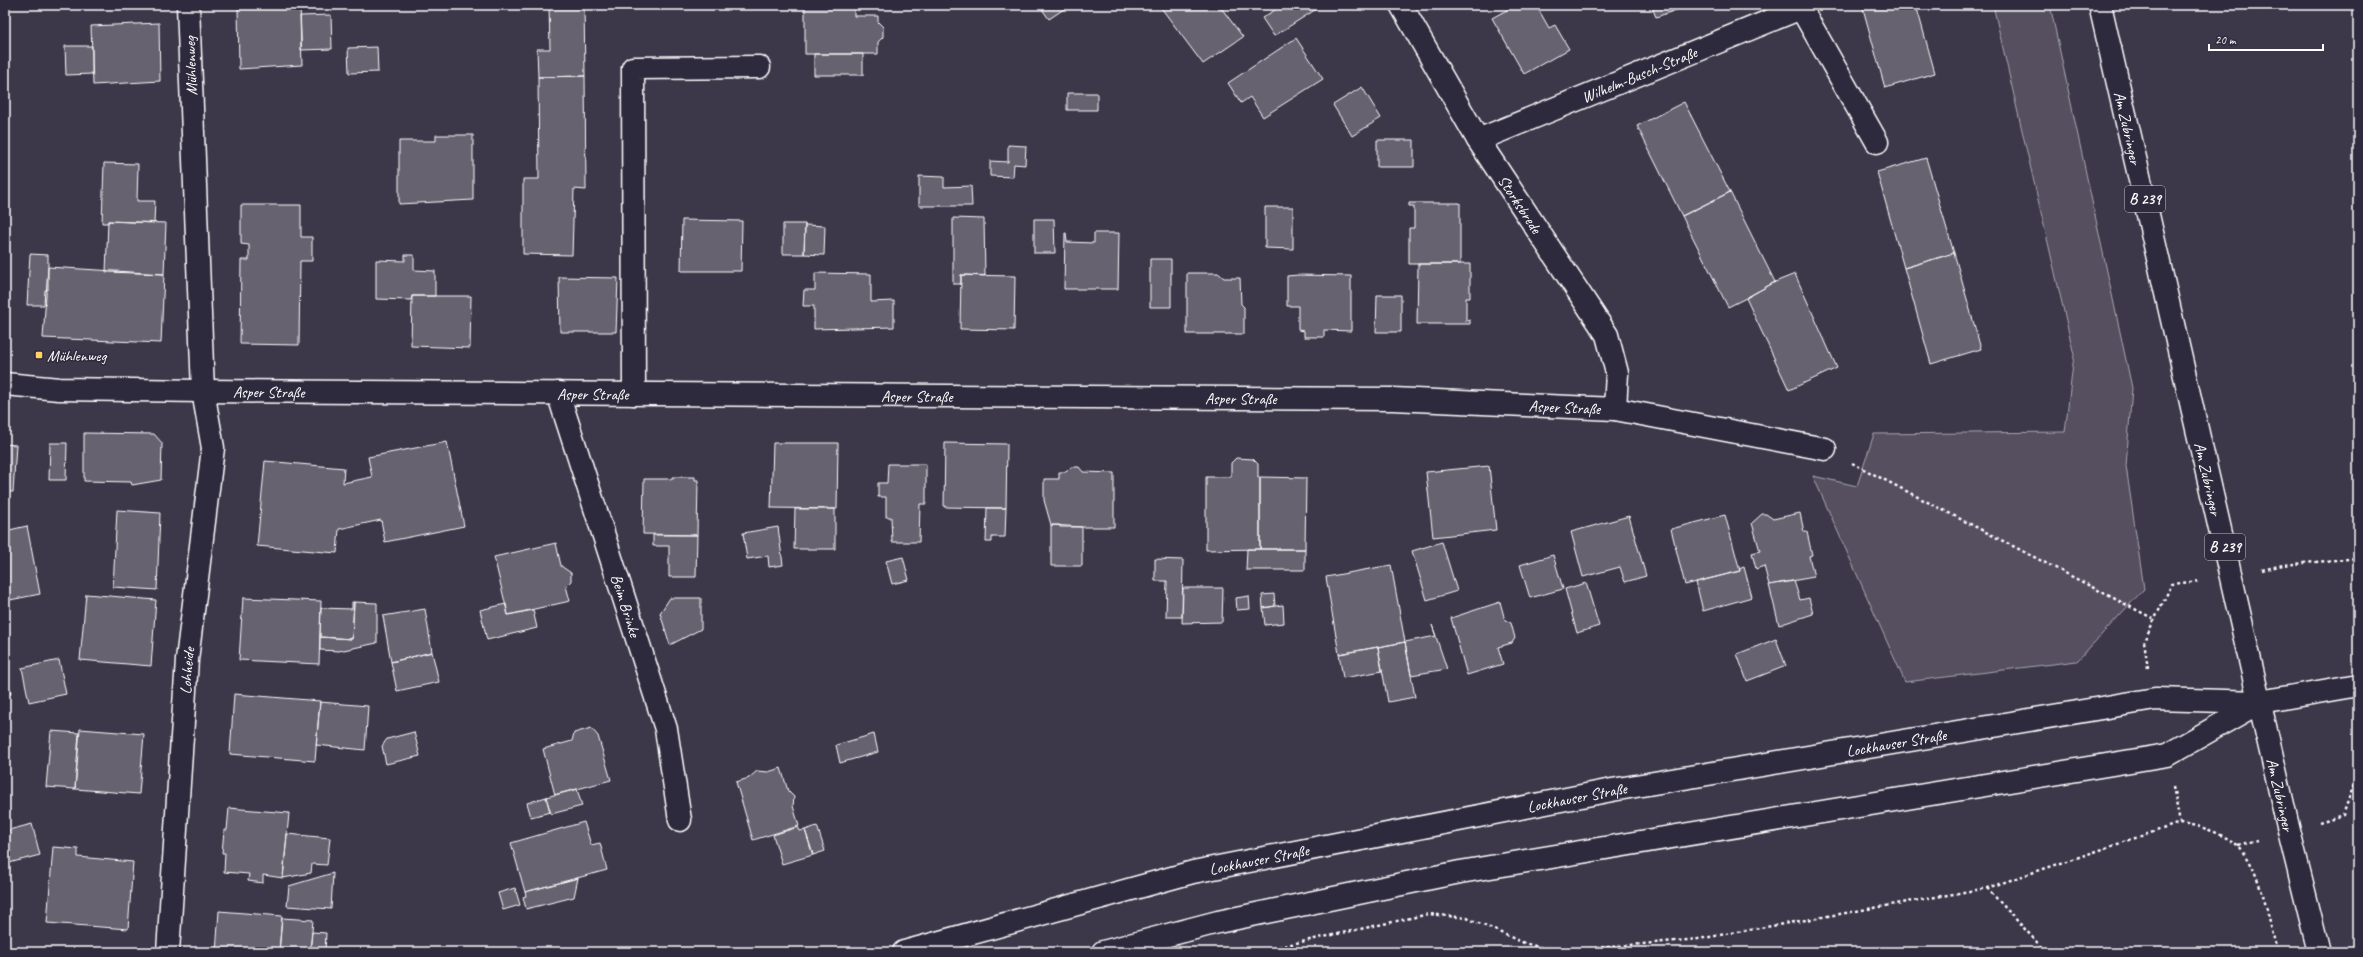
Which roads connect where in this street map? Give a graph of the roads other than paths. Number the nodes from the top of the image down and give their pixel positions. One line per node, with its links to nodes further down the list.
1 (188, 5): 9 (street, Mühlenweg)
2 (1401, 5): 6 (street, Storksbrede)
3 (2100, 5): 15 (street, Am Zubringer / B 239)
4 (1801, 7): 6 (street, Wilhelm-Busch-Straße); 7 (street, Wilhelm-Busch-Straße)
5 (759, 67): 11 (street)
6 (1478, 140): 12 (street, Storksbrede)
7 (1877, 142)
8 (5, 384): 9 (street, Asper Straße)
9 (203, 391): 10 (street, Asper Straße); 17 (street, Lohheide)
10 (558, 393): 11 (street, Asper Straße); 16 (street, Beim Brinke)
11 (634, 394): 12 (street, Asper Straße)
12 (1615, 409): 13 (street, Asper Straße)
13 (1825, 449)
14 (2358, 685): 15 (street, Lockhauser Straße)
15 (2260, 702): 18 (street, Lockhauser Straße); 19 (street, Lockhauser Straße); 20 (street, Am Zubringer / B 239)
16 (680, 820)
17 (168, 952)
18 (904, 952)
19 (1103, 952)
20 (2320, 952)

